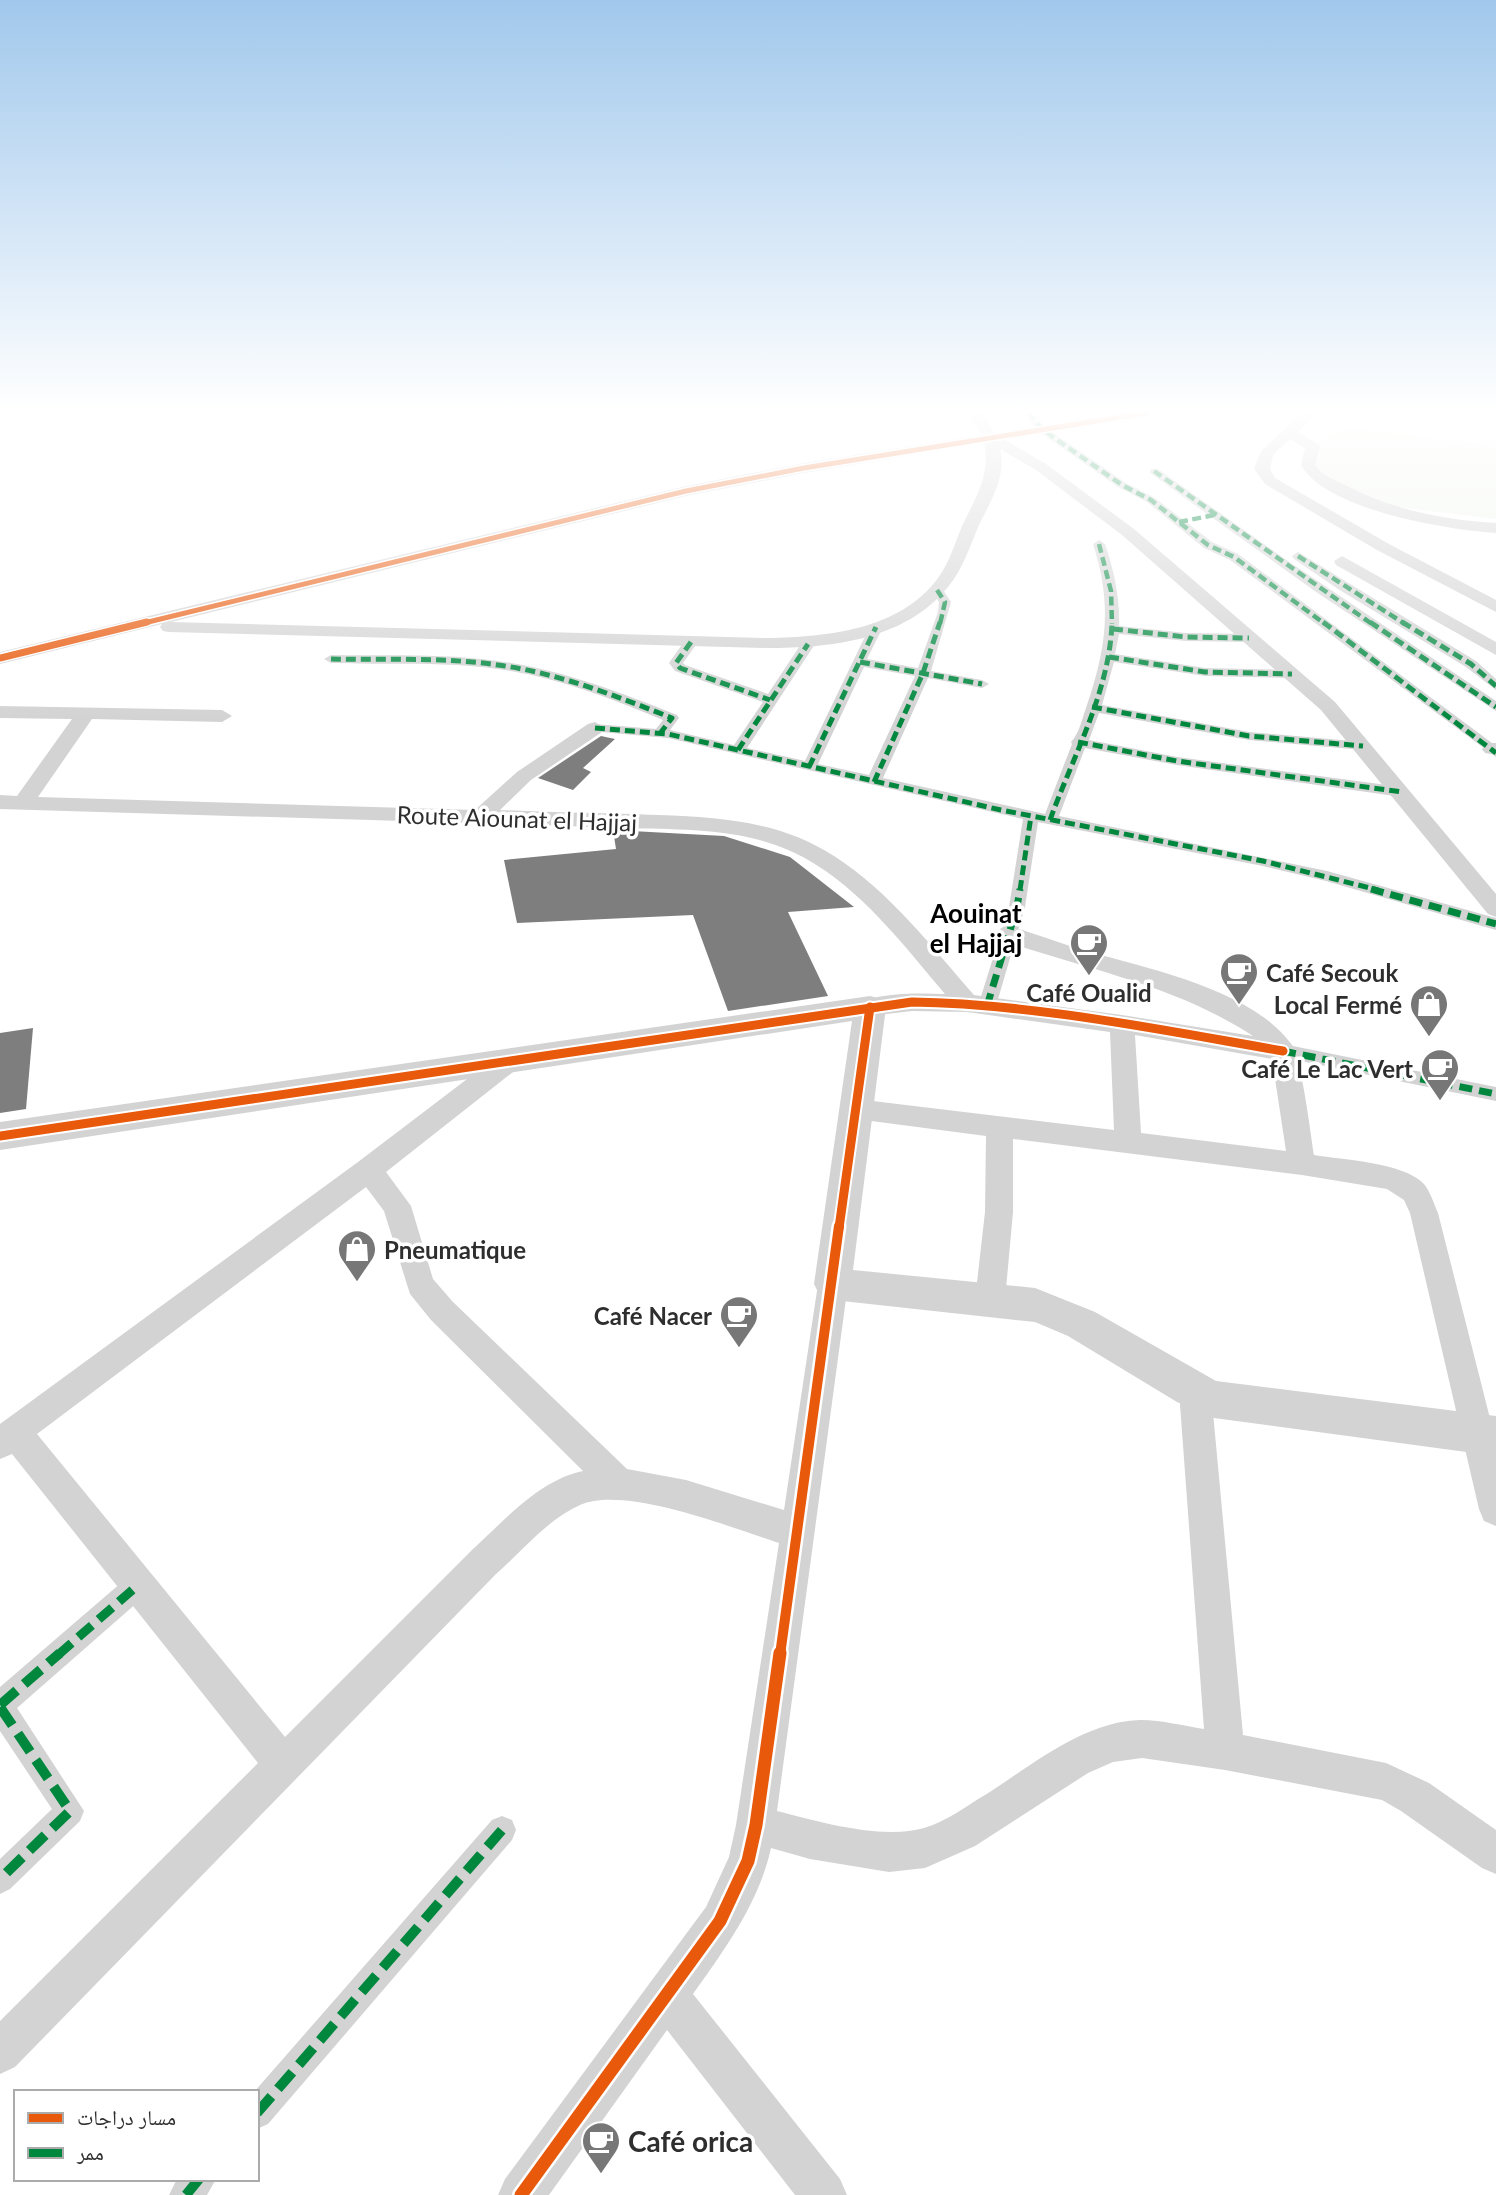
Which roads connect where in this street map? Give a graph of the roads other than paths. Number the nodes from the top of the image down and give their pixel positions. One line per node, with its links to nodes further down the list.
1 (586, 515): 17 (street)
2 (975, 515): 14 (street)
3 (1106, 515): 21 (street)
4 (1171, 515): 9 (street)
5 (1212, 515): 9 (street)
6 (1214, 515): 35 (street)
7 (1327, 515): 15 (street)
8 (1410, 515): 10 (street)
9 (1179, 522): 44 (street)
10 (1496, 528)
11 (1099, 544): 19 (street)
12 (1298, 555): 32 (street)
13 (1342, 561): 20 (street)
14 (937, 590): 18 (street); 29 (street)
15 (1496, 607)
16 (1496, 622): 20 (street)
17 (136, 626): 22 (street); 26 (street)
18 (876, 627): 23 (street); 28 (street)
19 (1113, 629): 21 (street); 25 (street)
20 (1466, 632): 24 (street)
21 (1249, 638): 30 (street)
22 (691, 642): 23 (street); 33 (street)
23 (808, 644): 33 (street)
24 (1496, 650)
25 (1109, 657): 30 (street); 34 (street)
26 (0, 658)
27 (331, 659): 40 (street)
28 (860, 662): 29 (street); 45 (street)
29 (923, 673): 31 (street); 46 (street)
30 (1292, 674): 42 (street)
31 (982, 684)
32 (1496, 686)
33 (770, 700): 43 (street)
34 (1093, 707): 41 (street); 42 (street)
35 (1496, 707)
36 (0, 712): 37 (street)
37 (86, 714): 38 (street); 49 (street)
38 (222, 716)
39 (595, 727): 40 (street); 51 (street)
40 (661, 732): 43 (street)
41 (1078, 743): 47 (street); 52 (street)
42 (1363, 746): 47 (street)
43 (738, 750): 45 (street)
44 (1495, 750)
45 (809, 767): 46 (street)
46 (874, 782): 50 (street)
47 (1402, 792): 53 (street)
48 (0, 802): 49 (street, Route Aiounat el Hajjaj)
49 (22, 804): 51 (street, Route Aiounat el Hajjaj)
50 (1031, 816): 52 (street); 55 (street)
51 (478, 819): 56 (street, Route Aiounat el Hajjaj)
52 (1049, 820): 54 (street)
53 (1496, 909)
54 (1496, 924)
55 (1009, 934): 56 (street); 59 (street)
56 (977, 1004): 57 (street); 58 (street)
57 (870, 1007): 60 (street); 62 (street)
58 (1122, 1024): 59 (street); 65 (street)
59 (1283, 1051): 61 (street); 66 (street)
60 (509, 1060): 64 (street); 67 (street)
61 (1496, 1094)
62 (856, 1108): 63 (street); 68 (street)
63 (1000, 1128): 65 (street); 69 (street)
64 (0, 1136)
65 (1128, 1144): 66 (street)
66 (1302, 1164): 71 (street)
67 (368, 1170): 72 (street); 73 (street)
68 (833, 1284): 69 (street); 75 (street)
69 (990, 1300): 70 (street)
70 (1195, 1391): 71 (street); 78 (street)
71 (1487, 1435): 74 (street)
72 (7, 1438): 76 (street)
73 (618, 1483): 75 (street); 79 (street)
74 (1496, 1509)
75 (796, 1531): 80 (street)
76 (138, 1585): 77 (street); 79 (street)
77 (0, 1706): 83 (street)
78 (1225, 1751): 80 (street); 82 (street)
79 (283, 1765): 85 (street)
80 (755, 1825): 84 (street)
81 (502, 1830): 86 (street)
82 (1496, 1854)
83 (0, 1879)
84 (666, 1994): 89 (street); 90 (street)
85 (0, 2052)
86 (259, 2111)
87 (198, 2181): 88 (street)
88 (186, 2195)
89 (521, 2195)
90 (824, 2195)

